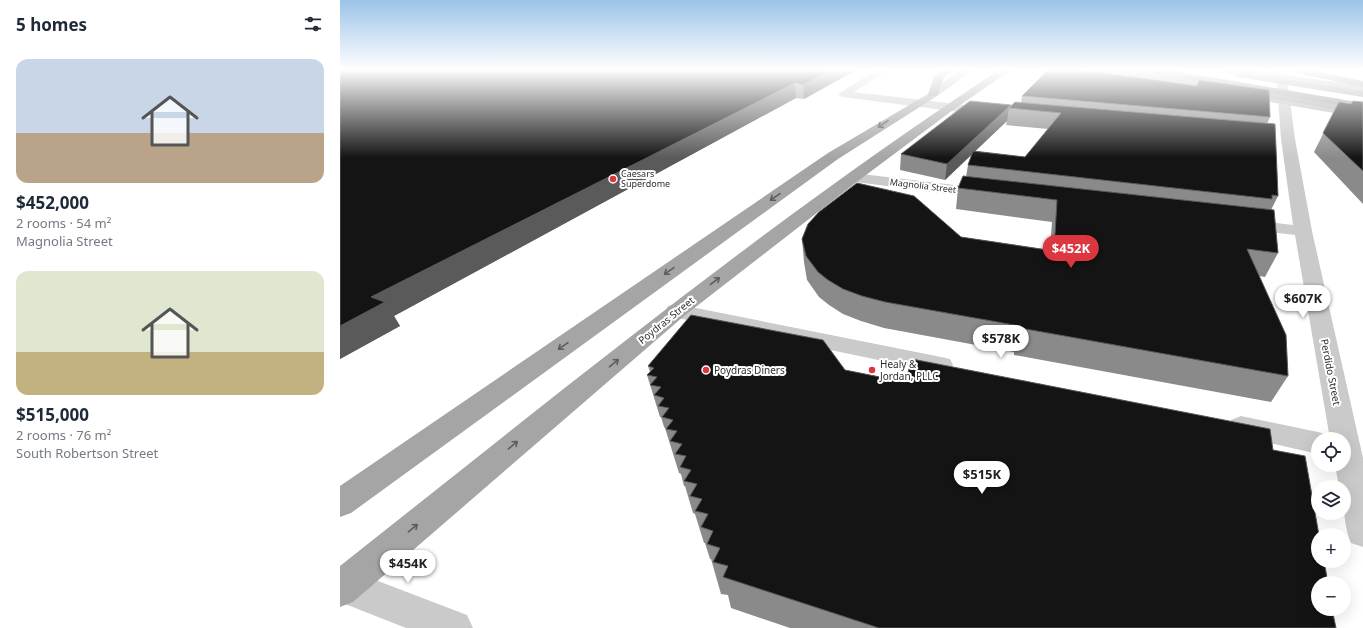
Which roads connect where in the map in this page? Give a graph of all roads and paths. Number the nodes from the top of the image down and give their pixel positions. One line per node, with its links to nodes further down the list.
1 (903, 99): 9 (street)
2 (936, 99): 9 (street, Poydras Street)
3 (939, 99): 9 (main road, Poydras Street)
4 (1269, 99): 10 (street)
5 (1292, 99): 12 (main road)
6 (1323, 99): 11 (highway)
7 (1352, 99): 8 (highway)
8 (1363, 101)
9 (933, 102): 13 (street); 15 (main road, Poydras Street); 25 (main road, Poydras Street, one-way to 25)
10 (1284, 102): 14 (street); 18 (street, Perdido Street)
11 (1363, 106)
12 (1363, 111)
13 (1002, 113)
14 (1363, 114)
15 (852, 178): 16 (street, Magnolia Street); 19 (main road, Poydras Street, one-way to 15)
16 (1004, 196)
17 (1229, 222): 18 (street)
18 (1303, 231): 22 (street, Perdido Street)
19 (676, 311): 20 (street); 27 (main road, Poydras Street, one-way to 19)
20 (961, 370)
21 (1217, 423): 23 (street)
22 (1342, 432)
23 (1311, 442)
24 (1350, 472): 26 (street, Perdido Street)
25 (340, 503)
26 (1363, 532)
27 (342, 587): 28 (street)
28 (454, 628)

